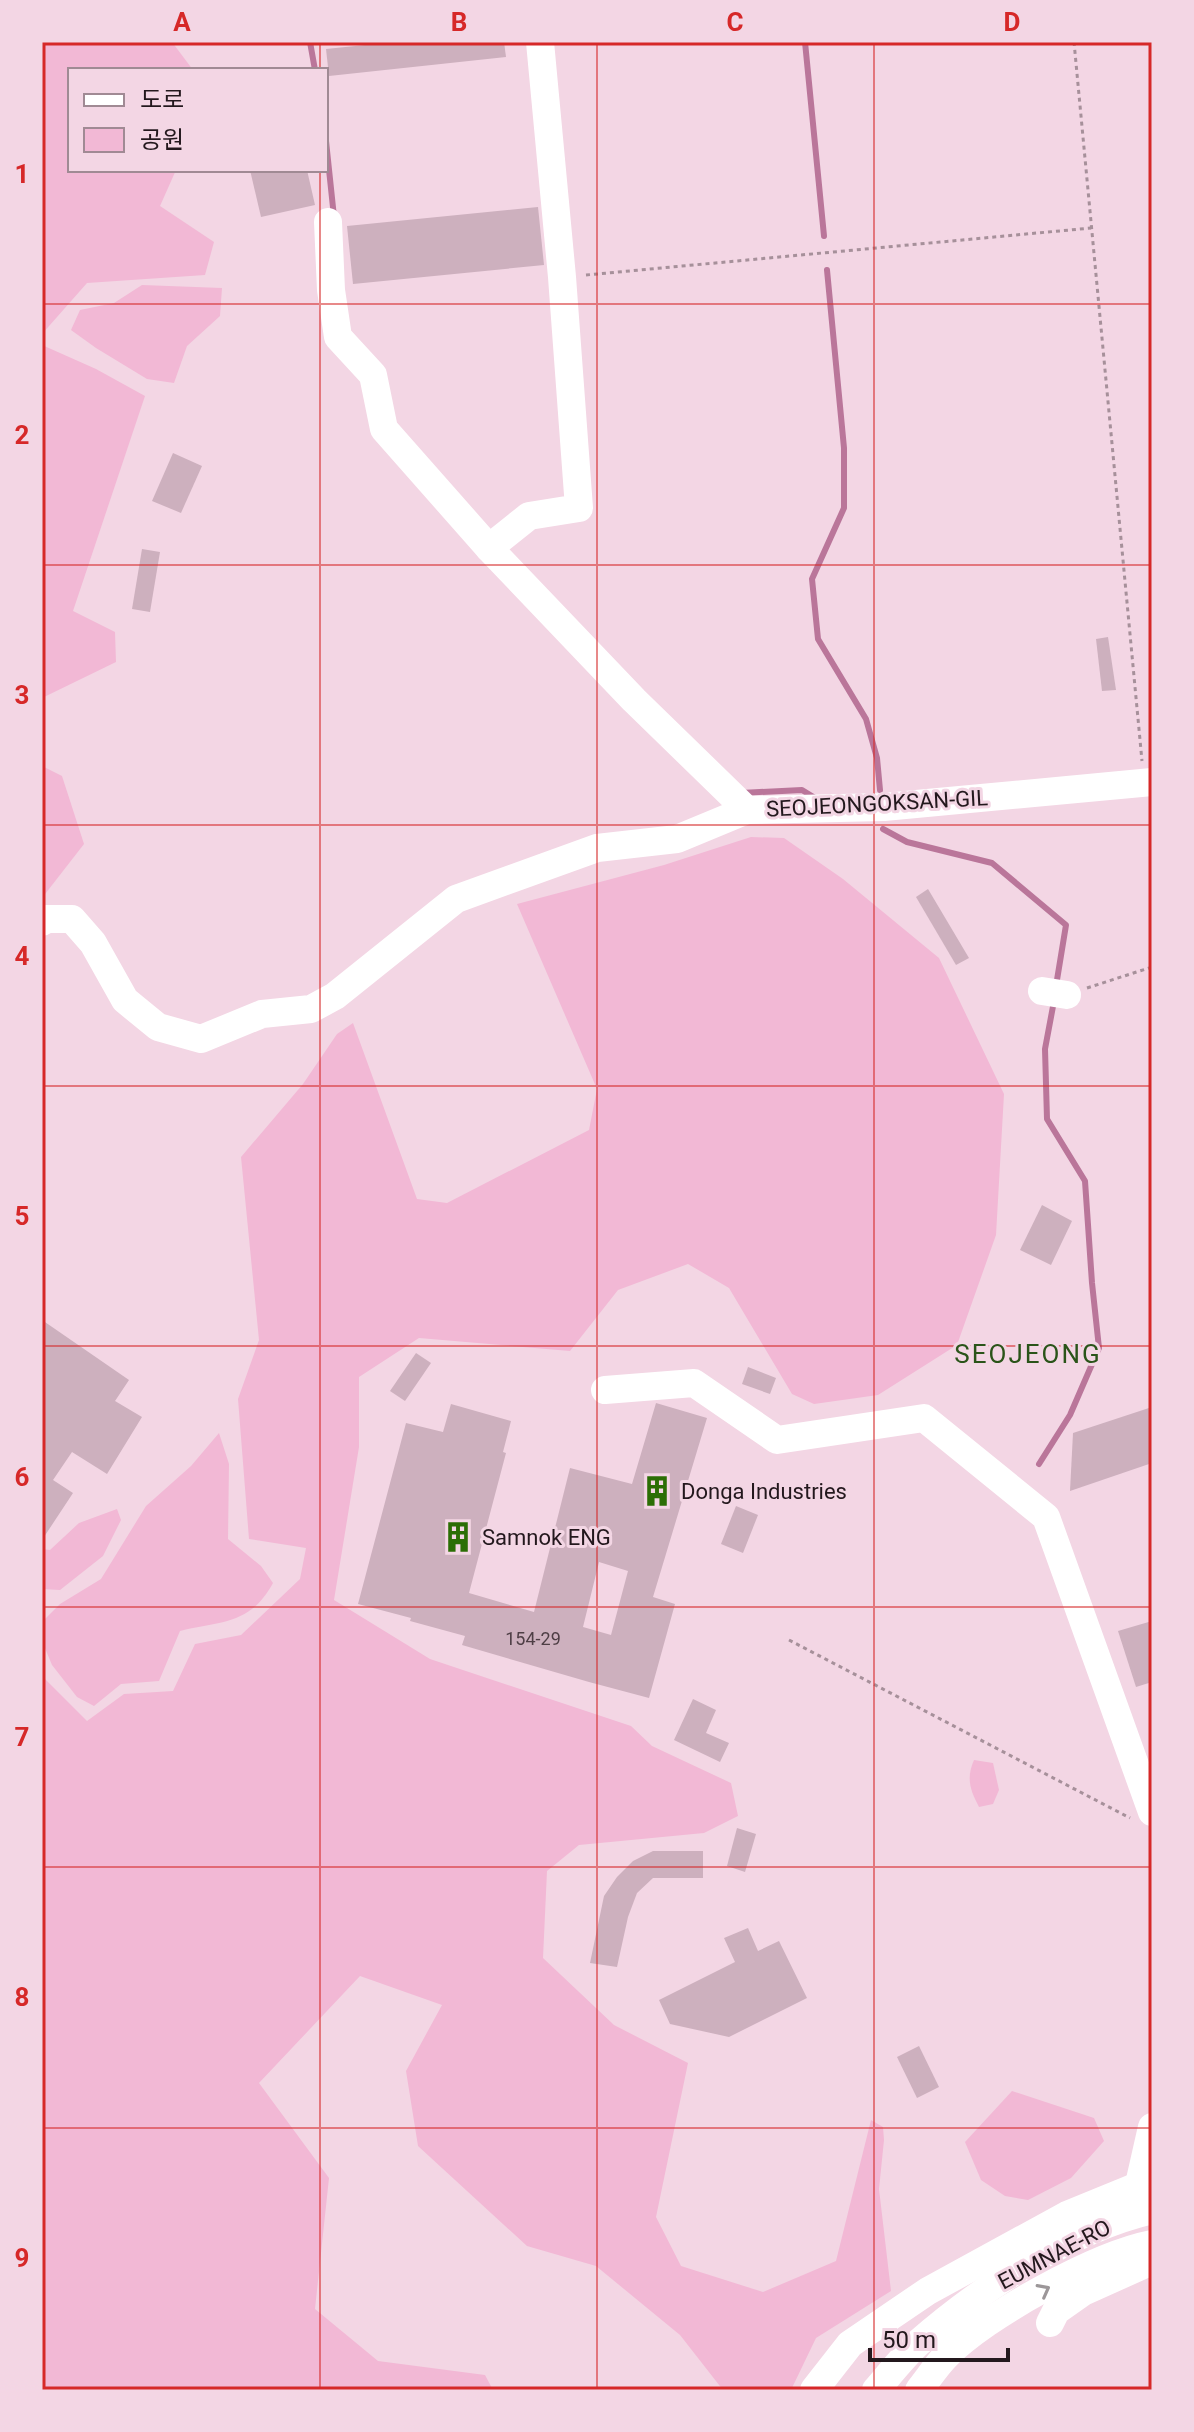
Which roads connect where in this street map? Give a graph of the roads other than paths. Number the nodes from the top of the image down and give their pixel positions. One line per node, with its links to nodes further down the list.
1 (540, 42): 3 (street)
2 (328, 222): 3 (street)
3 (489, 548): 5 (street)
4 (1148, 782): 5 (street, SEOJEONGOKSAN-GIL)
5 (747, 810): 6 (street, SEOJEONGOKSAN-GIL)
6 (42, 922)
7 (605, 1390): 8 (street)
8 (1147, 1818)
9 (1152, 2127): 10 (street)
10 (1141, 2203): 11 (street); 13 (street); 14 (street, EUMNAE-RO)
11 (1148, 2250): 12 (street); 15 (street, EUMNAE-RO, one-way to 11)
12 (1050, 2323)
13 (814, 2390)
14 (876, 2390)
15 (919, 2390)

